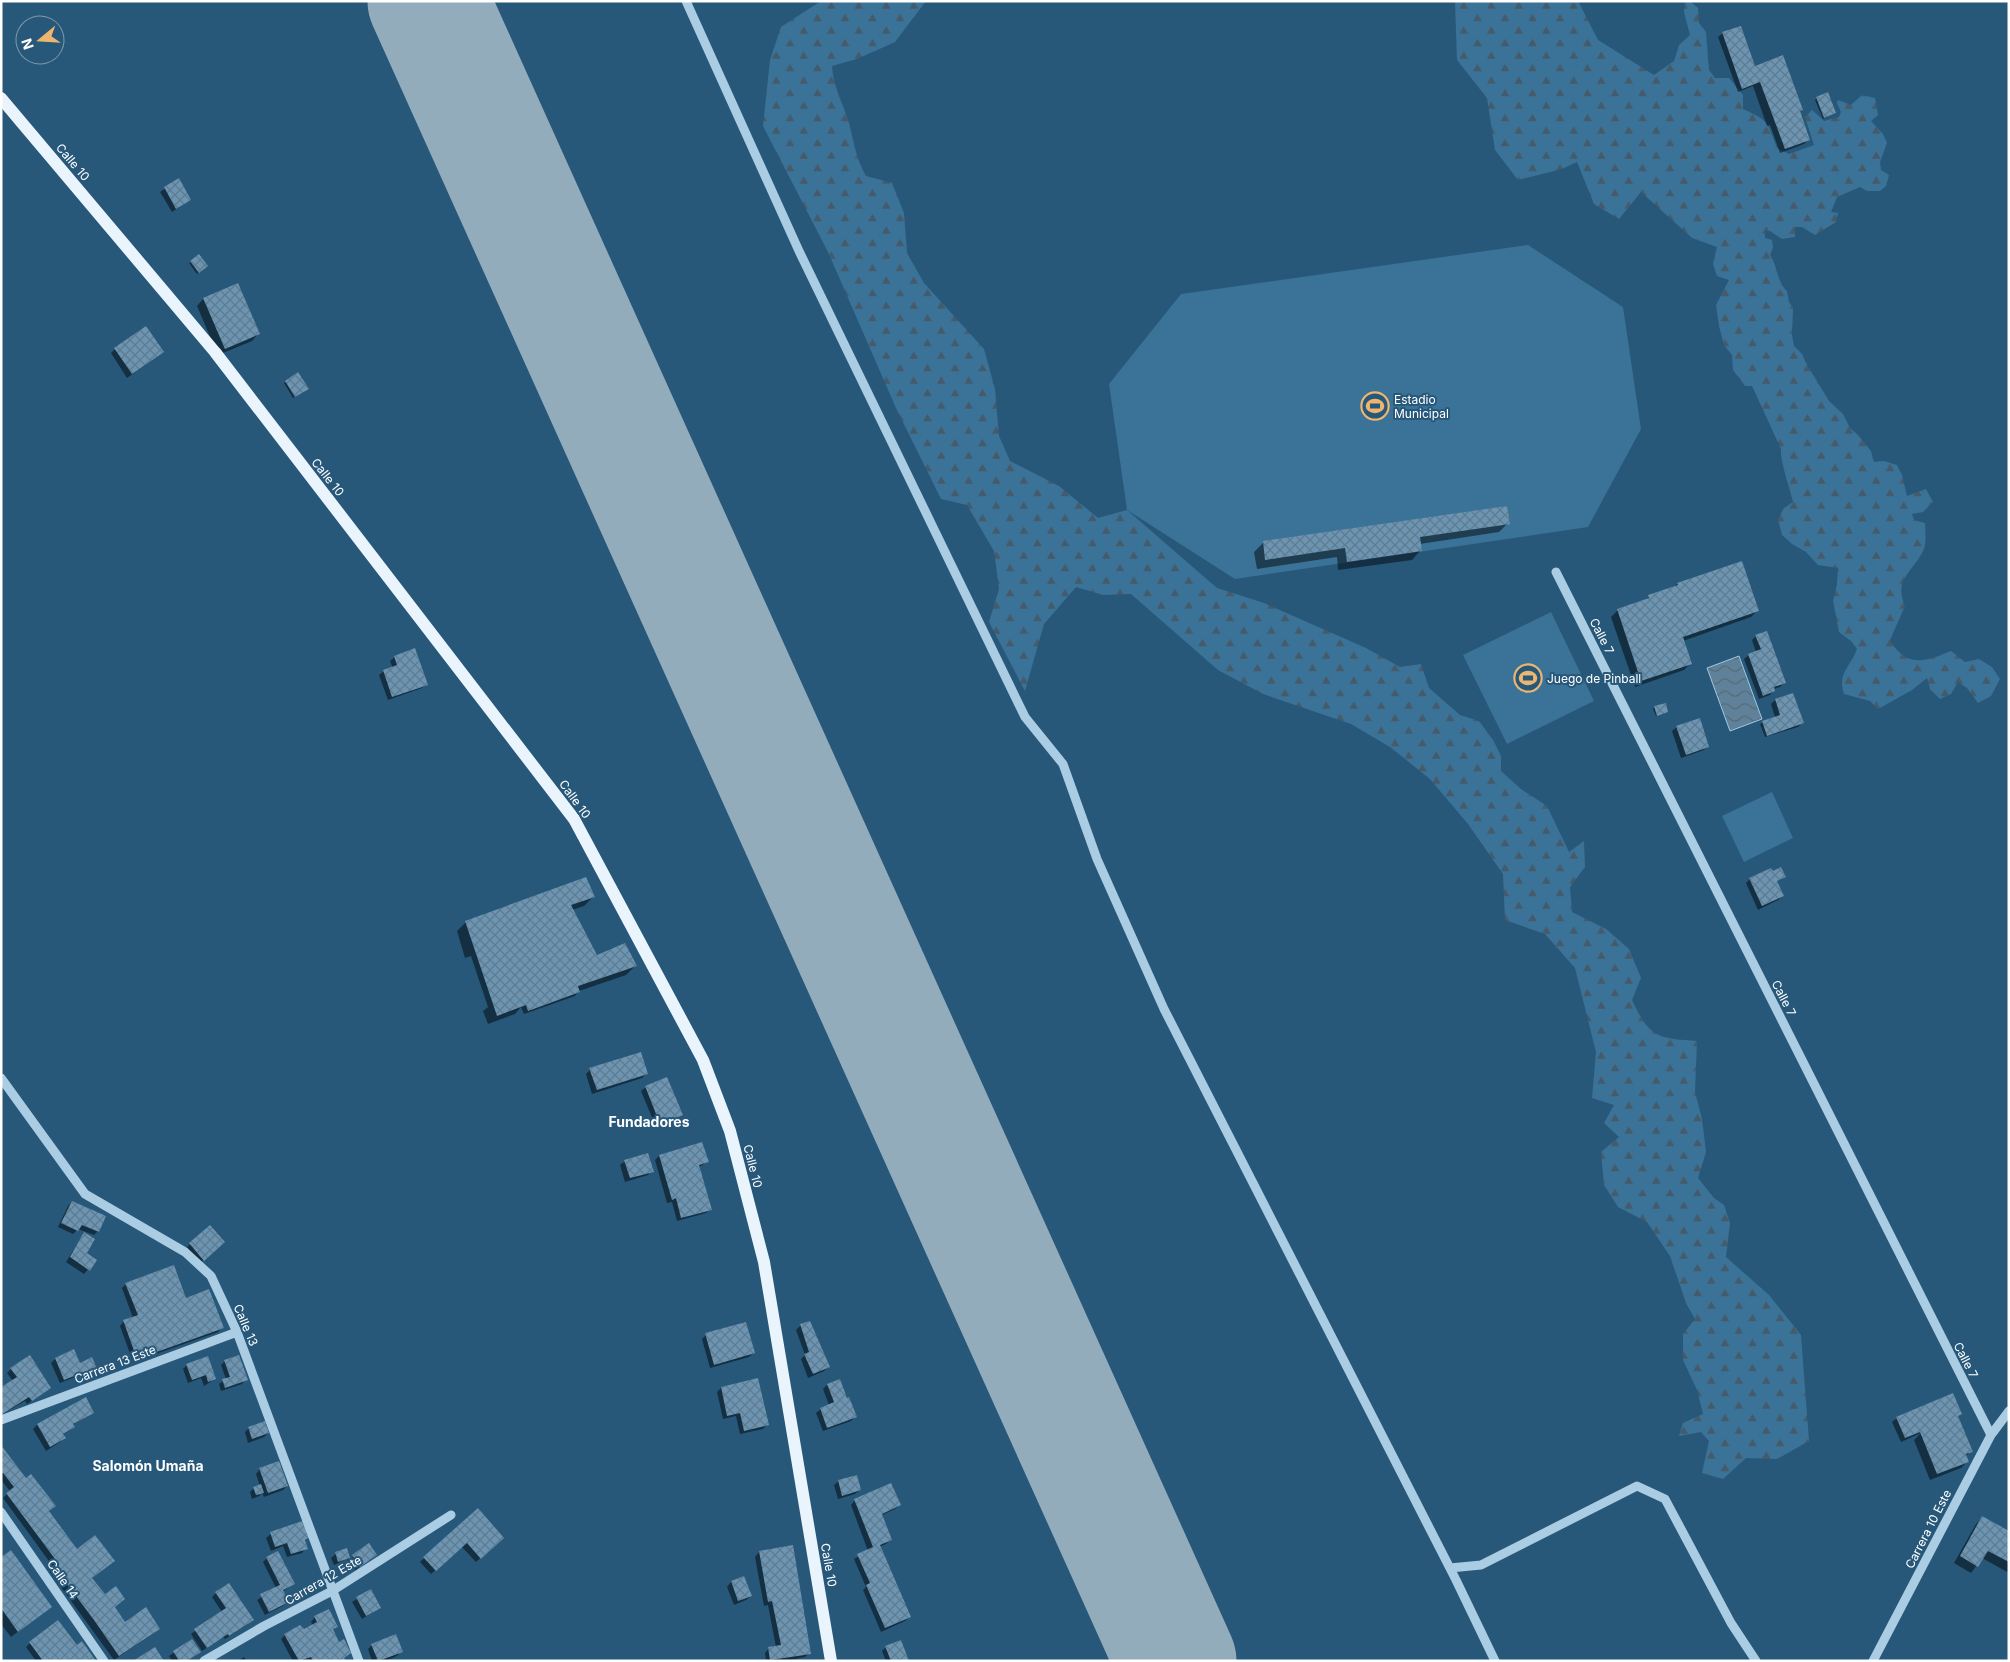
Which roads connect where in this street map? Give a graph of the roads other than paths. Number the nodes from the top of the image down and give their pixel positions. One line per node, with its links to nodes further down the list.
1 (686, 1): 11 (street)
2 (1, 98): 16 (main road, Calle 10)
3 (1556, 572): 8 (street, Calle 7)
4 (1, 1078): 5 (street, Calle 13)
5 (237, 1332): 7 (street, Carrera 13 Este); 12 (street, Calle 13)
6 (2009, 1411): 8 (street, Carrera 10 Este)
7 (1, 1420)
8 (1990, 1436): 19 (street, Carrera 10 Este)
9 (1, 1512): 13 (street, Calle 14)
10 (451, 1515): 12 (street, Carrera 12 Este)
11 (1450, 1568): 17 (street); 18 (street)
12 (332, 1591): 14 (street, Carrera 12 Este); 15 (street, Calle 13)
13 (104, 1661)
14 (204, 1661)
15 (359, 1661)
16 (831, 1661)
17 (1495, 1661)
18 (1756, 1661)
19 (1873, 1661)

